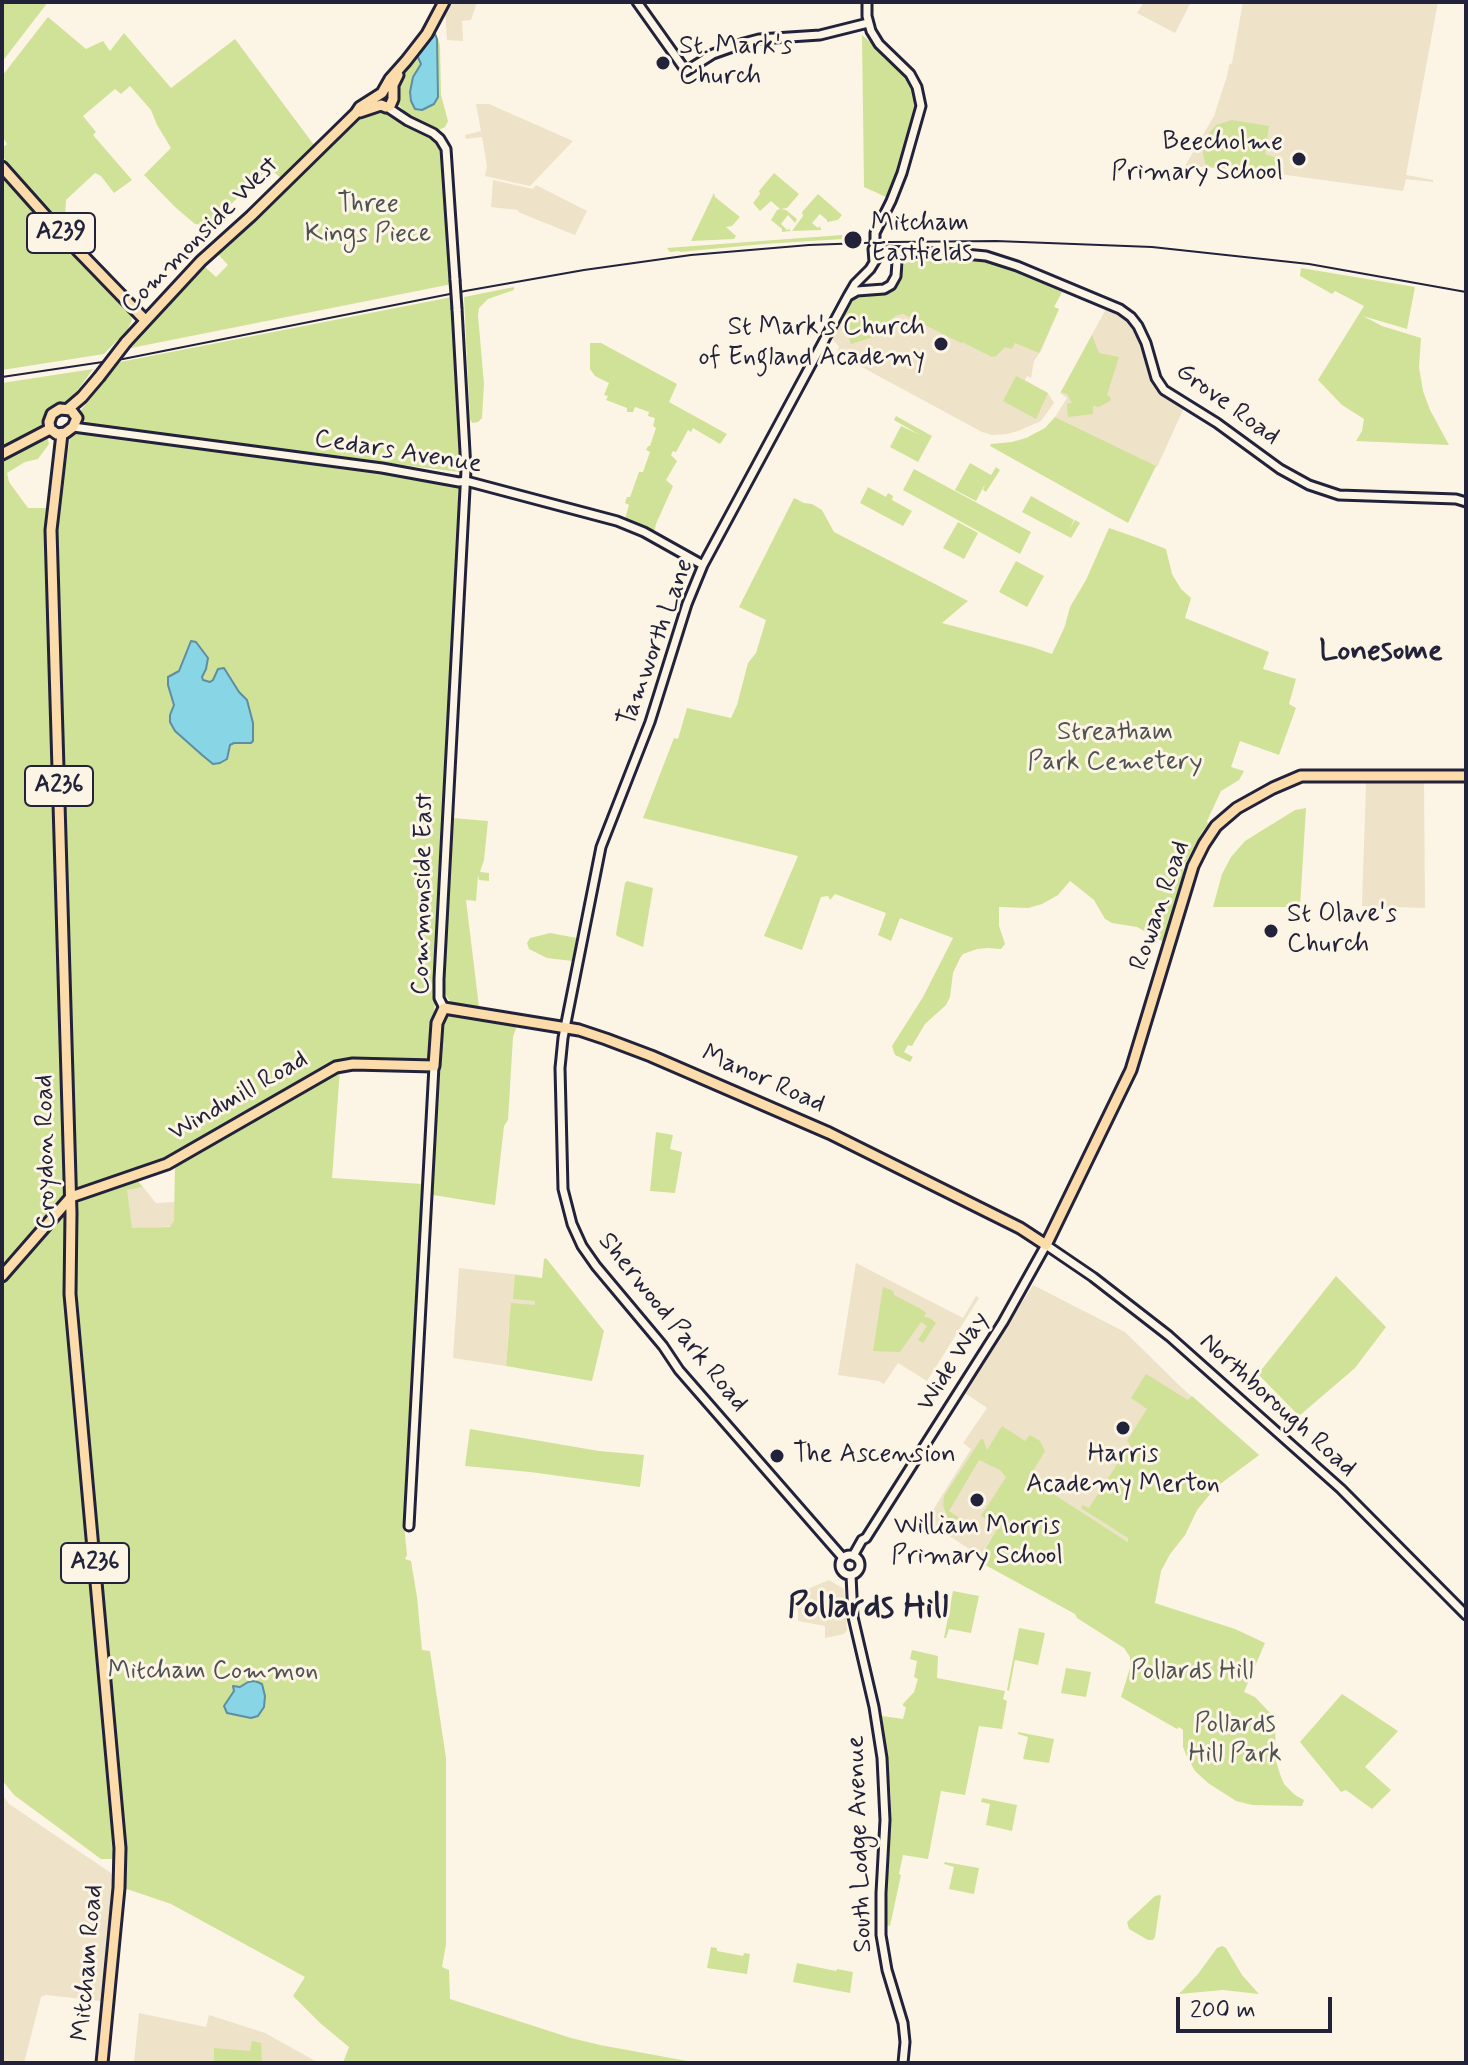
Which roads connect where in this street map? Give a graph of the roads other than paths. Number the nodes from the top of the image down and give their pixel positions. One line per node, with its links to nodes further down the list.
1 (444, 2): 5 (main road)
2 (637, 2): 4 (street)
3 (867, 2): 4 (street)
4 (868, 23): 7 (street)
5 (386, 100): 13 (main road, Commonside West); 19 (street, Commonside East, bridge)
6 (2, 167): 13 (main road, A239)
7 (880, 247): 8 (street, Grove Road); 9 (street); 10 (street)
8 (916, 254): 9 (street, Grove Road); 20 (street, Grove Road)
9 (897, 262): 11 (street)
10 (873, 272): 11 (street); 12 (street, Tamworth Lane)
11 (884, 289): 12 (street)
12 (848, 296): 21 (street, Tamworth Lane)
13 (145, 320): 14 (main road, Commonside West, bridge)
14 (71, 411): 15 (main road); 16 (main road)
15 (73, 427): 17 (main road); 19 (street, Cedars Avenue)
16 (50, 429): 17 (main road); 18 (main road)
17 (62, 434): 26 (main road, Croydon Road / A236)
18 (2, 454)
19 (466, 481): 21 (street, Cedars Avenue); 23 (street, Commonside East)
20 (1466, 502)
21 (703, 565): 24 (street, Tamworth Lane)
22 (1466, 776): 27 (main road, Rowan Road)
23 (444, 1008): 24 (main road, Manor Road); 25 (main road, Commonside East)
24 (565, 1027): 27 (main road, Manor Road); 31 (street, Sherwood Park Road)
25 (434, 1066): 26 (main road, Windmill Road); 29 (street, Commonside East)
26 (71, 1197): 28 (main road); 34 (main road, Croydon Road / A236)
27 (1046, 1245): 30 (street, Wide Way); 33 (street, Northborough Road)
28 (2, 1276)
29 (409, 1526)
30 (855, 1557): 31 (street); 32 (street)
31 (843, 1558): 32 (street)
32 (851, 1575): 36 (street, South Lodge Avenue)
33 (1466, 1615)
34 (120, 1868): 35 (main road, Mitcham Road / A236)
35 (102, 2063)
36 (903, 2063)

